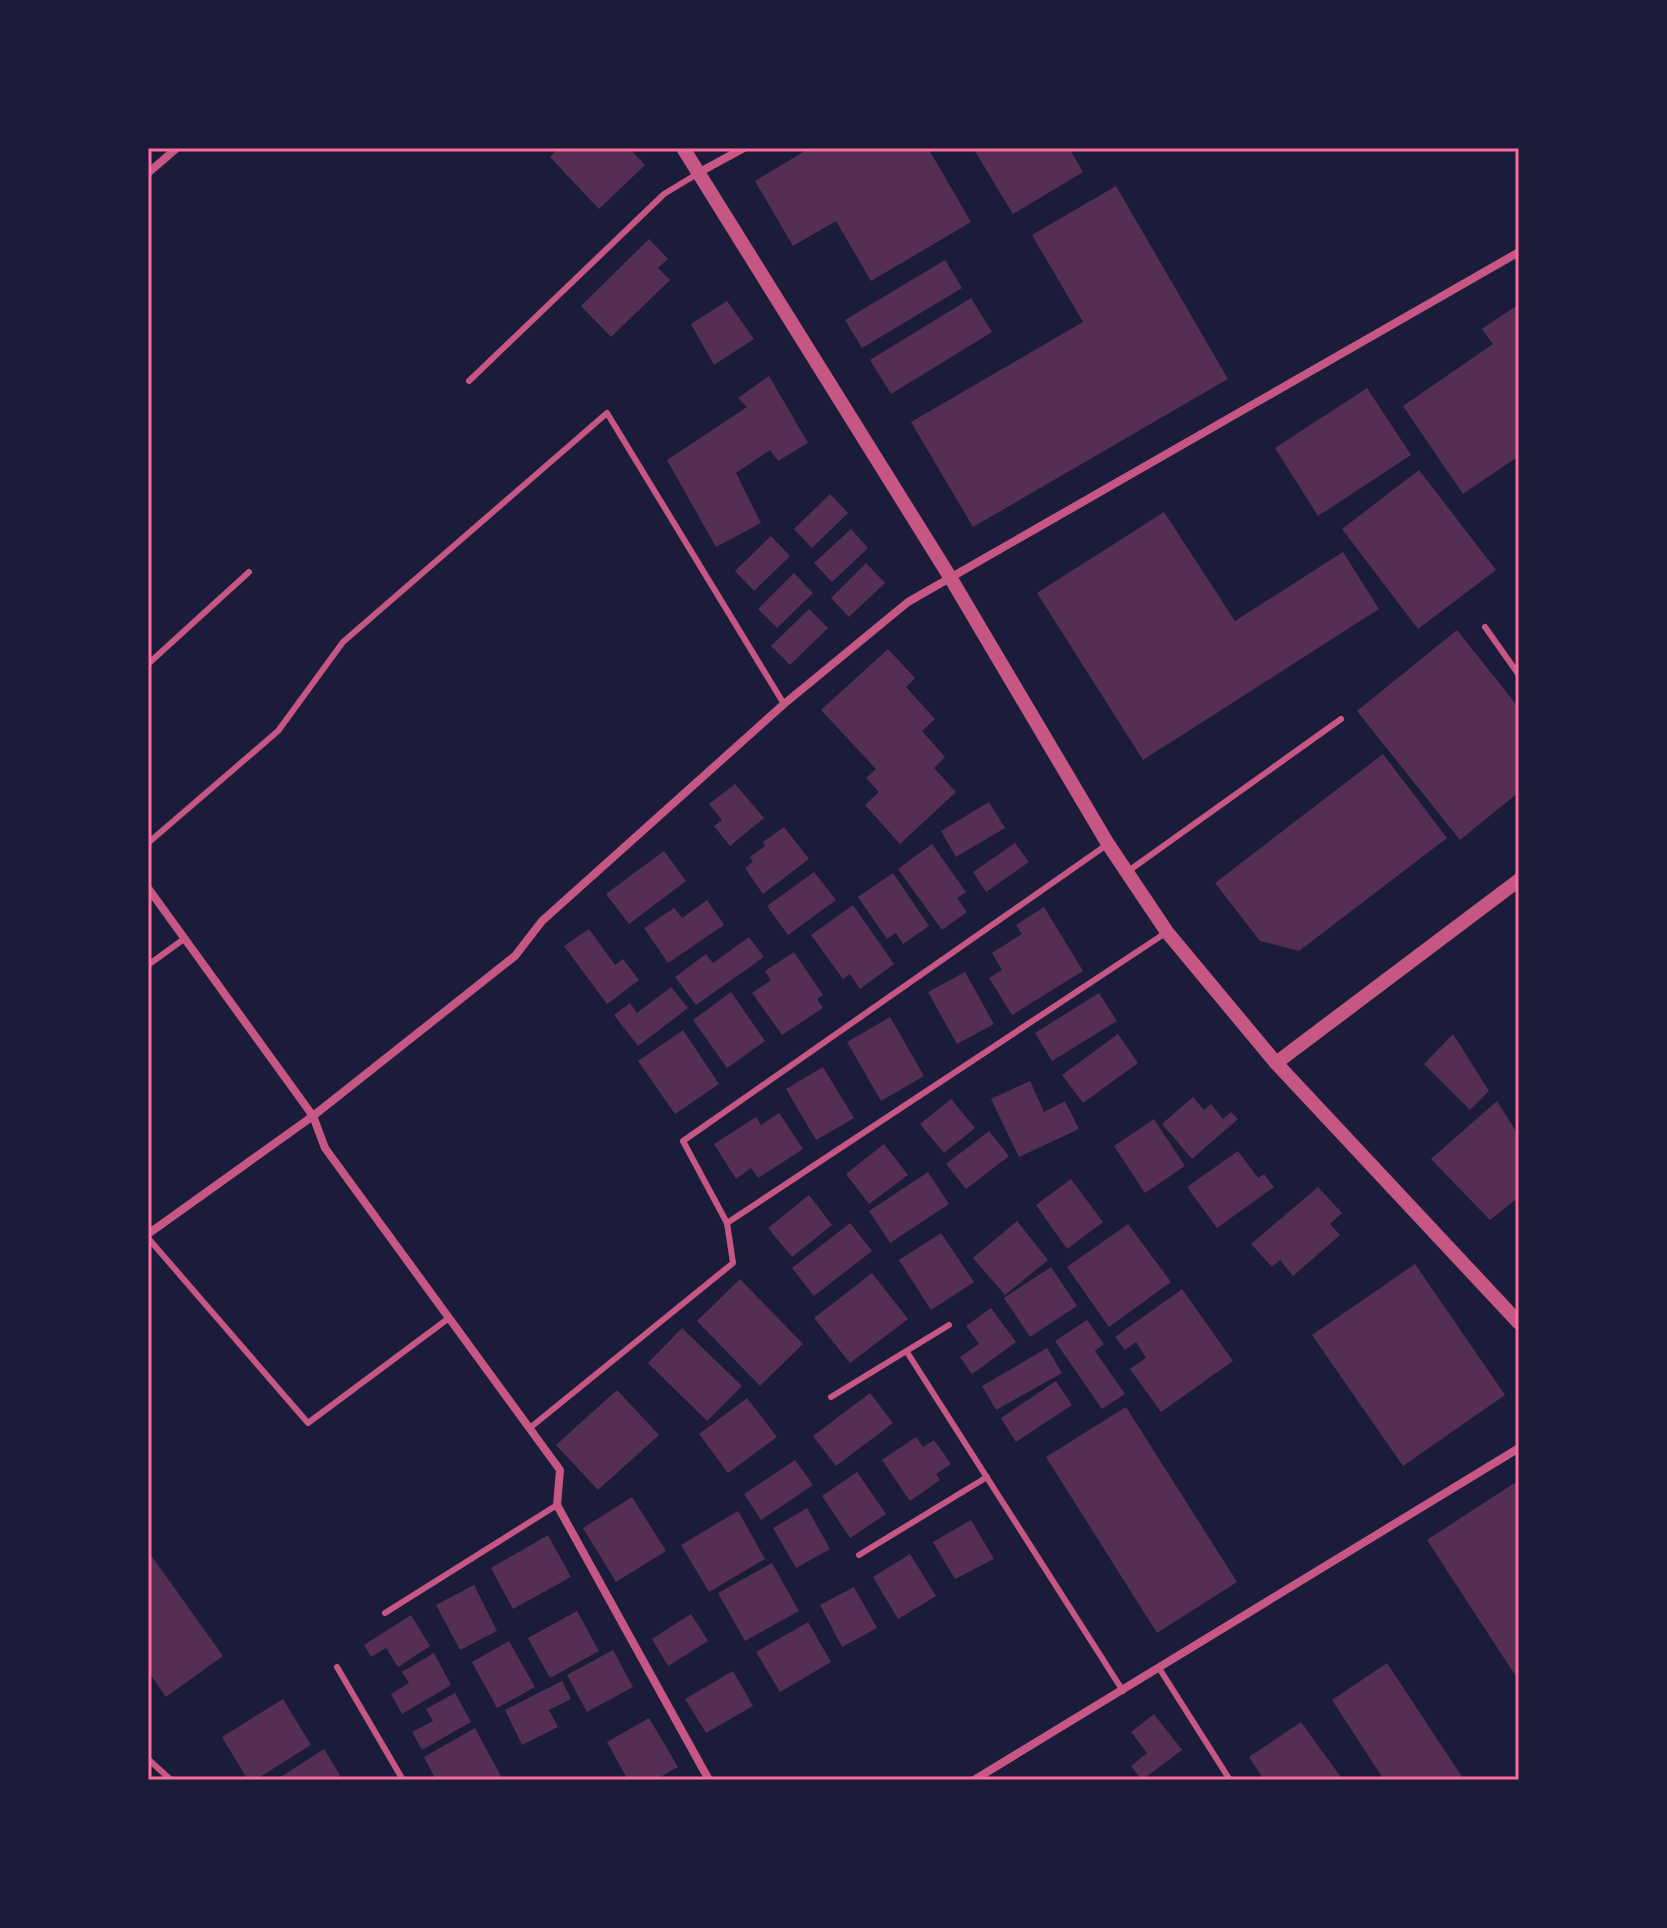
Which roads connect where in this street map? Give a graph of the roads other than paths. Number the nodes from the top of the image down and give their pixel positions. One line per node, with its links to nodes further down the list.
1 (177, 148): 4 (street)
2 (683, 148): 5 (street)
3 (744, 148): 5 (street)
4 (148, 173)
5 (698, 173): 7 (lane); 9 (street)
6 (1519, 252): 9 (street)
7 (469, 381)
8 (249, 572): 11 (lane)
9 (950, 577): 13 (street); 16 (street)
10 (1485, 627): 12 (lane)
11 (148, 664)
12 (1519, 675)
13 (784, 704): 15 (lane); 24 (street)
14 (1341, 719): 17 (lane)
15 (148, 843)
16 (1108, 844): 17 (street); 25 (lane)
17 (1127, 872): 20 (street)
18 (1519, 880): 23 (street)
19 (148, 888): 21 (street)
20 (1167, 932): 23 (street); 25 (lane)
21 (184, 939): 22 (lane); 24 (street)
22 (148, 965)
23 (1276, 1063): 28 (street)
24 (313, 1116): 26 (street); 27 (street)
25 (727, 1223): 32 (lane)
26 (148, 1236): 27 (lane)
27 (449, 1318): 32 (street)
28 (1519, 1323)
29 (949, 1325): 30 (lane)
30 (907, 1352): 31 (lane); 34 (lane)
31 (831, 1397)
32 (531, 1427): 35 (street)
33 (1519, 1448): 39 (street)
34 (987, 1477): 36 (lane); 40 (lane)
35 (557, 1505): 37 (lane); 44 (street)
36 (859, 1555)
37 (385, 1613)
38 (337, 1667): 43 (lane)
39 (1159, 1668): 40 (street); 46 (lane)
40 (1123, 1691): 45 (street)
41 (148, 1759): 42 (lane)
42 (171, 1780)
43 (403, 1780)
44 (709, 1780)
45 (974, 1780)
46 (1230, 1780)

